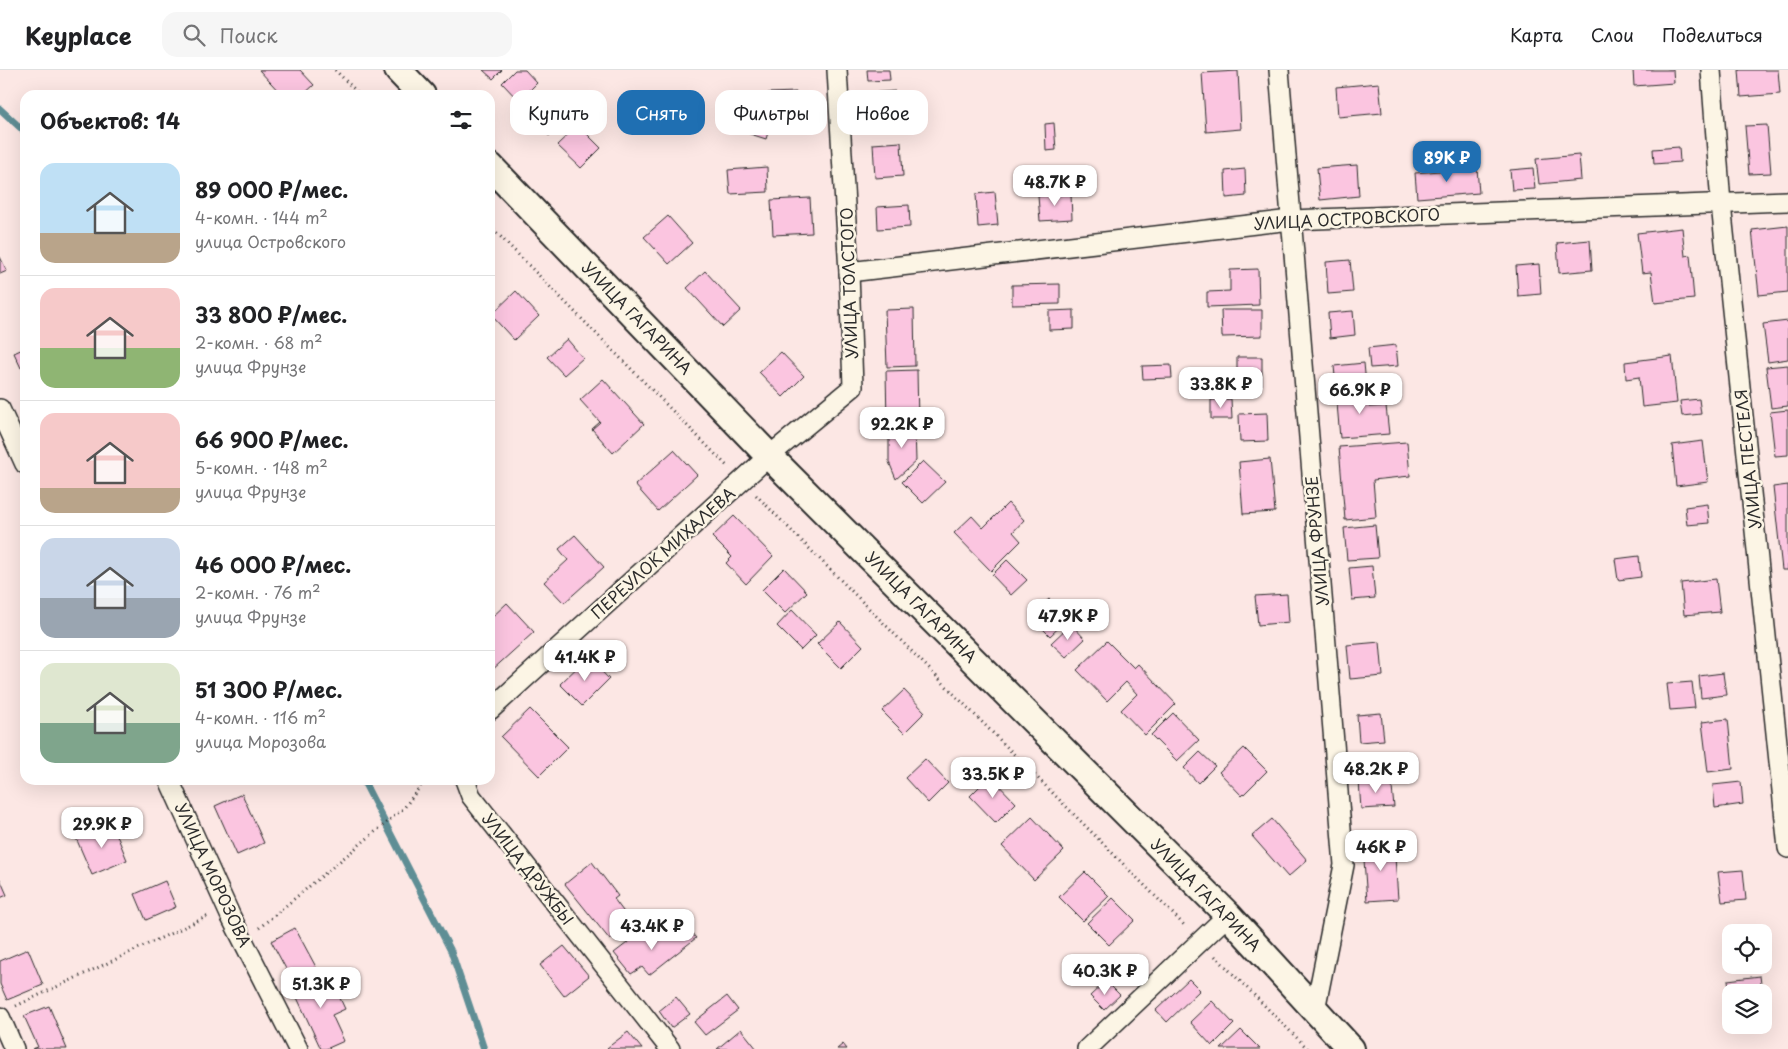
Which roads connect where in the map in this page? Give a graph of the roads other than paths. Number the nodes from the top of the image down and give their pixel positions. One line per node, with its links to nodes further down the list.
1 (398, 70): 5 (main road)
2 (837, 70): 10 (street, УЛИЦА ТОЛСТОГО)
3 (1279, 70): 9 (street, УЛИЦА ФРУНЗЕ)
4 (1711, 70): 8 (street, УЛИЦА ПЕСТЕЛЯ)
5 (417, 90)
6 (495, 171): 13 (main road, УЛИЦА ГАГАРИНА)
7 (1788, 201): 8 (street, УЛИЦА ОСТРОВСКОГО)
8 (1721, 204): 9 (street, УЛИЦА ОСТРОВСКОГО); 17 (street, УЛИЦА ПЕСТЕЛЯ)
9 (1291, 220): 10 (street, УЛИЦА ОСТРОВСКОГО); 19 (street, УЛИЦА ФРУНЗЕ)
10 (850, 272): 13 (street, УЛИЦА ТОЛСТОГО)
11 (0, 409): 12 (street)
12 (20, 453)
13 (769, 456): 14 (street, ПЕРЕУЛОК МИХАЛЕВА); 18 (main road, УЛИЦА ГАГАРИНА)
14 (495, 705)
15 (171, 785): 22 (street, УЛИЦА МОРОЗОВА)
16 (466, 785): 23 (street, УЛИЦА ДРУЖБЫ)
17 (1788, 848)
18 (1228, 915): 19 (main road, УЛИЦА ГАГАРИНА); 24 (street)
19 (1315, 1010): 25 (main road, УЛИЦА ГАГАРИНА)
20 (4, 1013): 21 (street)
21 (14, 1049)
22 (298, 1049)
23 (670, 1049)
24 (1087, 1049)
25 (1351, 1049)

